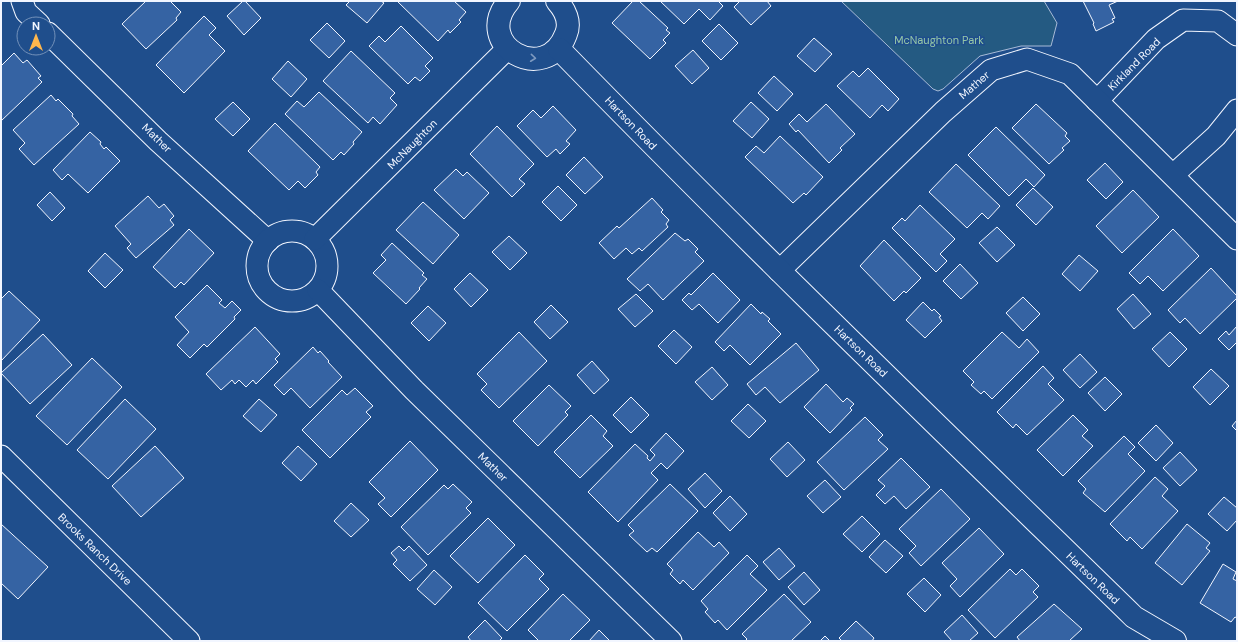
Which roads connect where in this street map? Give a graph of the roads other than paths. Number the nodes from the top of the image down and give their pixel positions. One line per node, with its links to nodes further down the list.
1 (22, 1): 4 (street)
2 (509, 1): 7 (street)
3 (557, 1): 8 (street)
4 (30, 16)
5 (1237, 35): 9 (street, Kirkland Road)
6 (56, 41): 14 (street, Mather)
7 (508, 48): 8 (street, one-way to 8); 13 (street, McNaughton)
8 (559, 49): 15 (street, Hartson Road)
9 (1097, 101): 11 (street, Mather); 15 (street, Mather)
10 (1237, 110): 11 (street)
11 (1173, 175): 12 (street, Mather)
12 (1237, 238)
13 (315, 239): 14 (street); 16 (street)
14 (268, 241): 16 (street)
15 (779, 271): 20 (street, Hartson Road)
16 (318, 290): 19 (street, Mather)
17 (1, 456): 18 (street, Brooks Ranch Drive)
18 (189, 641)
19 (671, 641)
20 (1175, 641)

